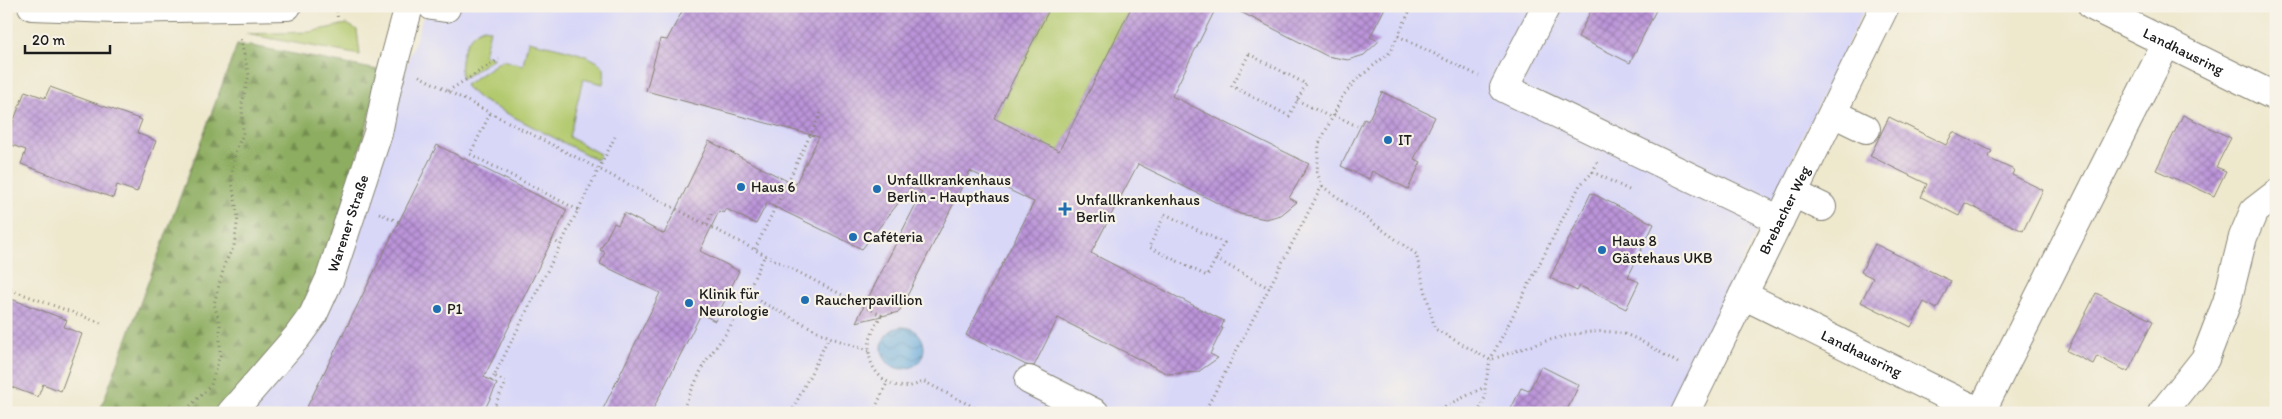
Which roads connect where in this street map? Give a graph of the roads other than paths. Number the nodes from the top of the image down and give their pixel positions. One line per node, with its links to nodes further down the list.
1 (32, 6): 2 (street)
2 (287, 6)
3 (409, 6): 18 (street, Warener Straße)
4 (1546, 6): 14 (street)
5 (1886, 6): 9 (street, Brebacher Weg)
6 (2092, 6): 7 (street, Landhausring)
7 (2167, 42): 8 (street, Landhausring); 17 (street)
8 (2276, 97)
9 (1833, 113): 10 (street); 11 (street, Brebacher Weg)
10 (1866, 129)
11 (1793, 193): 13 (street); 14 (street, Brebacher Weg)
12 (2276, 194): 21 (street)
13 (1822, 207)
14 (1780, 220): 15 (street, Brebacher Weg)
15 (1743, 295): 17 (street, Landhausring); 20 (street, Brebacher Weg)
16 (1030, 380): 19 (street)
17 (1981, 412)
18 (230, 413)
19 (1094, 413)
20 (1685, 413)
21 (2162, 413)

